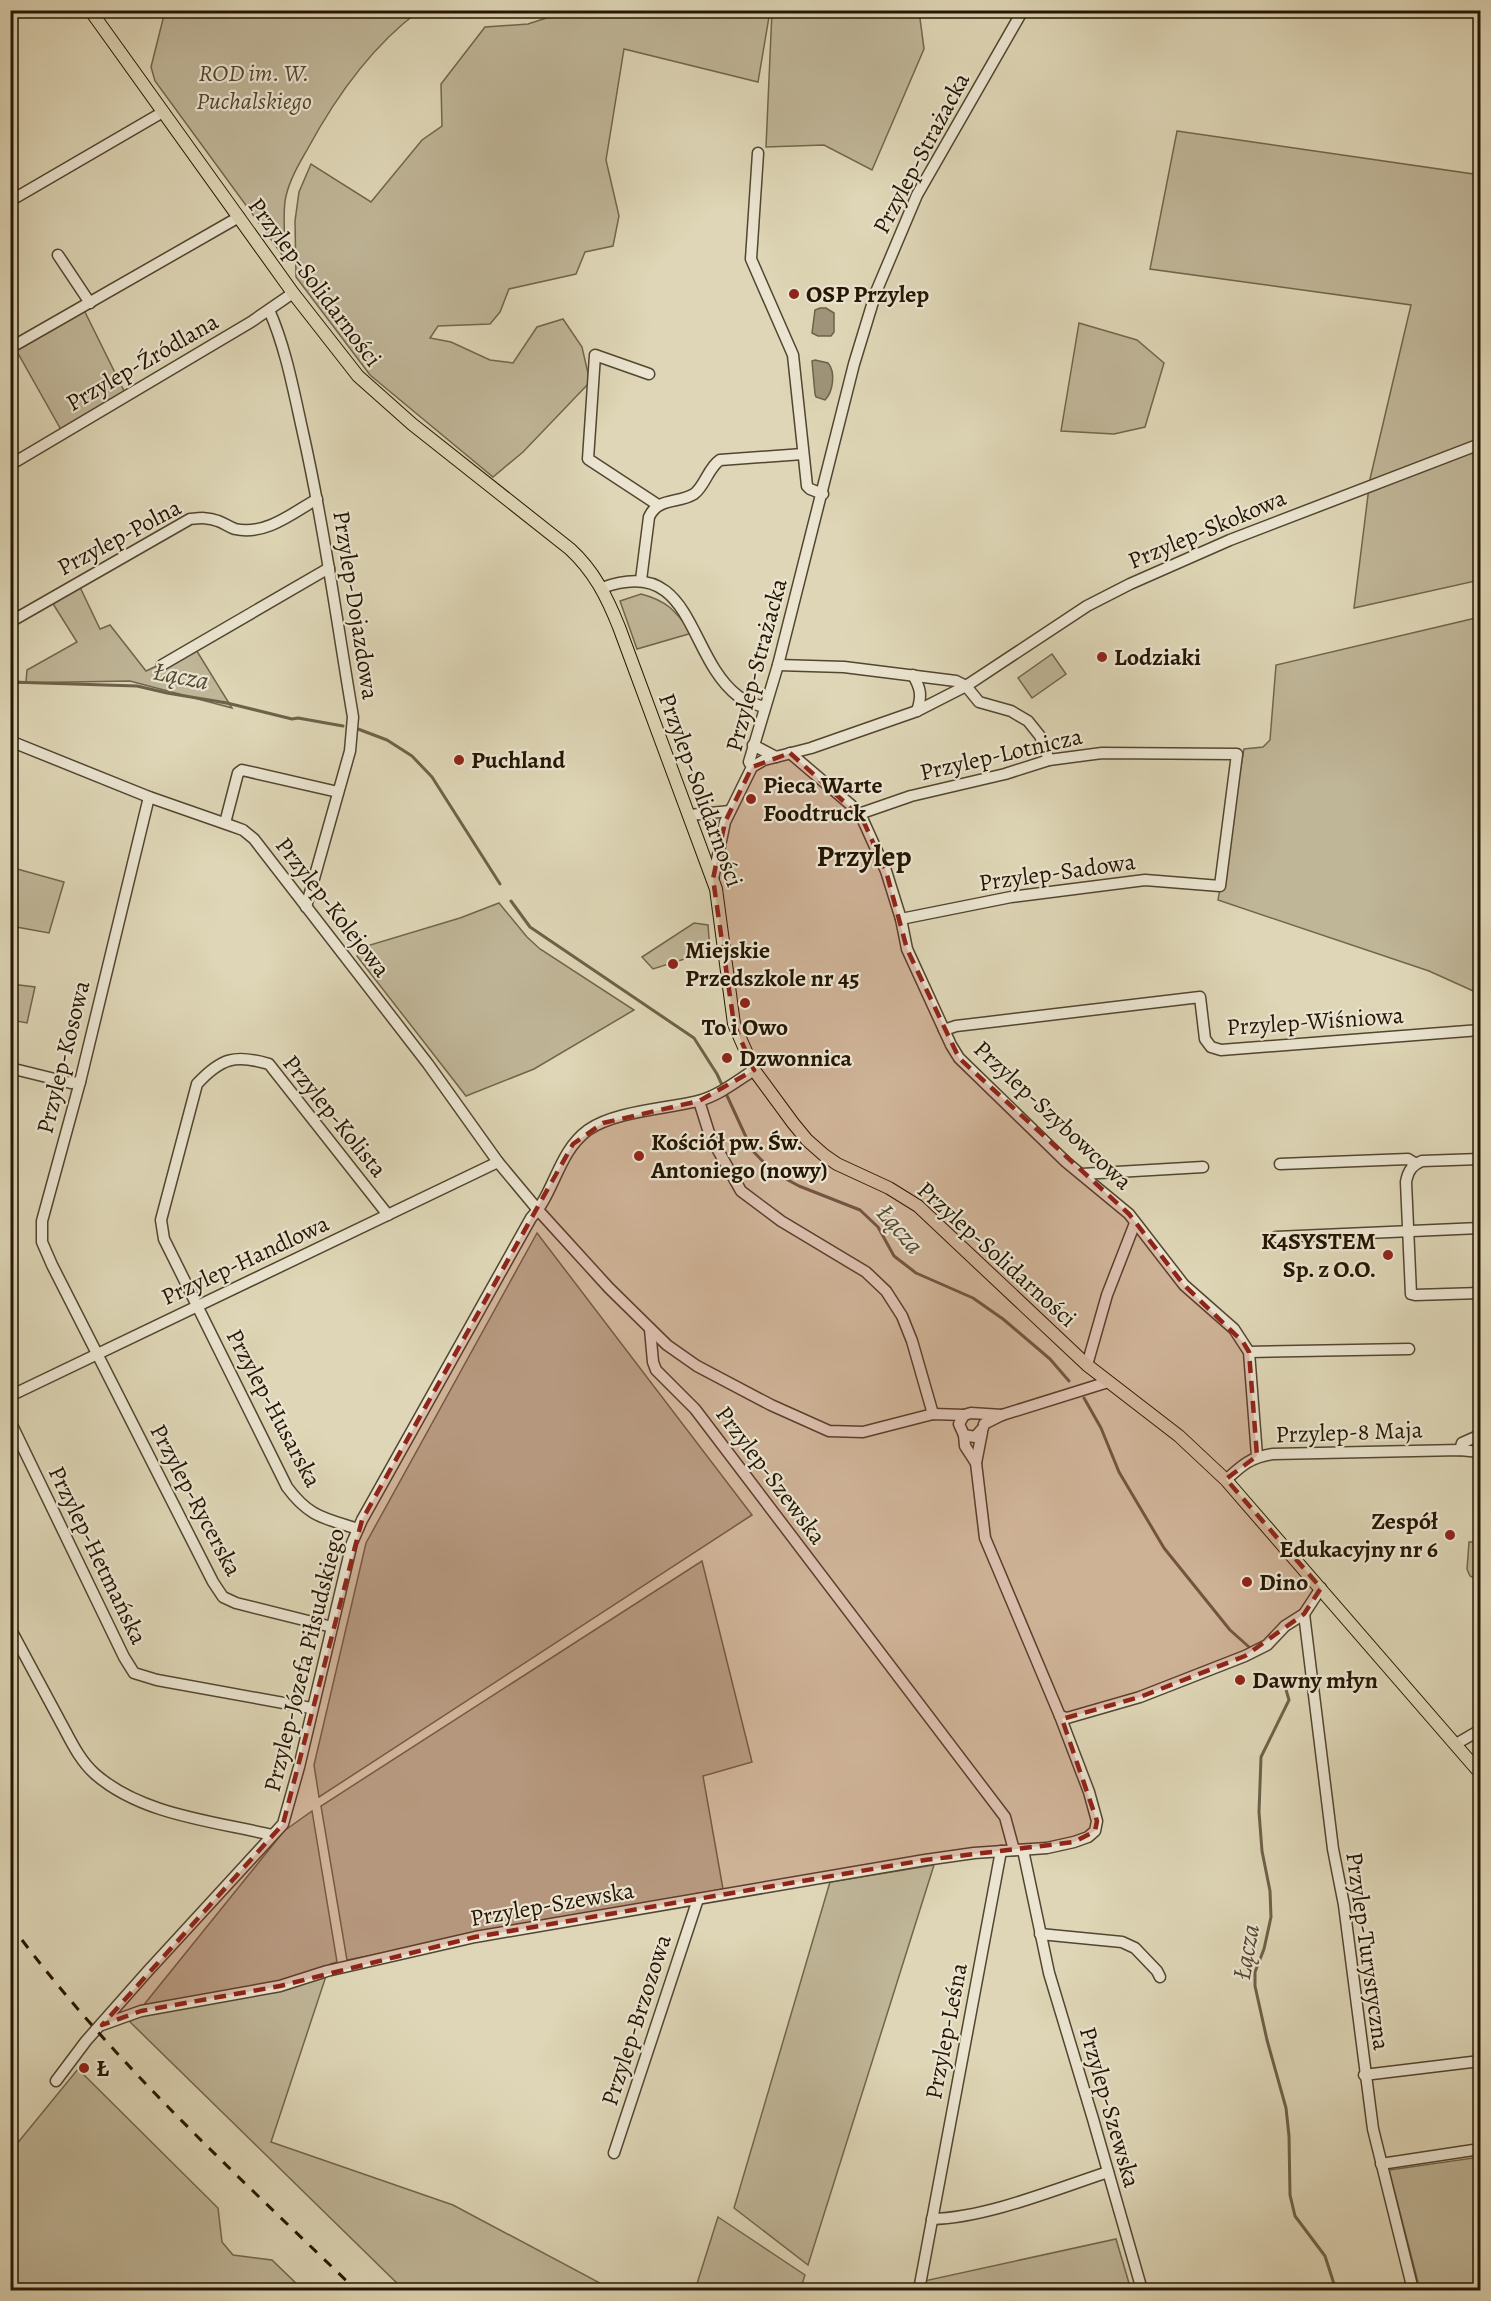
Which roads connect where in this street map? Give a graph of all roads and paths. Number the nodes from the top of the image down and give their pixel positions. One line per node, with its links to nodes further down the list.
1 (90, 10): 3 (main road, Przylep-Solidarności)
2 (1023, 10): 16 (street, Przylep-Strażacka)
3 (163, 112): 5 (street); 6 (main road, Przylep-Solidarności)
4 (758, 153): 14 (street)
5 (10, 201)
6 (239, 217): 8 (main road, Przylep-Solidarności); 9 (street)
7 (58, 255): 9 (street)
8 (294, 293): 10 (street, Przylep-Źródlana); 21 (main road, Przylep-Solidarności)
9 (90, 303): 11 (street)
10 (269, 310): 15 (street, Przylep-Źródlana); 17 (street, Przylep-Dojazdowa)
11 (10, 348)
12 (649, 374): 18 (street)
13 (1480, 444): 26 (street, Przylep-Skokowa)
14 (803, 454): 16 (street); 18 (street)
15 (10, 465)
16 (823, 494): 24 (street, Przylep-Strażacka)
17 (317, 499): 19 (street, Przylep-Dojazdowa); 22 (street, Przylep-Polna)
18 (658, 505): 20 (street)
19 (329, 568): 23 (street); 35 (street, Przylep-Dojazdowa)
20 (641, 580): 21 (street); 27 (street)
21 (602, 588): 39 (main road, Przylep-Solidarności)
22 (10, 622)
23 (162, 665)
24 (778, 665): 25 (street); 27 (street, Przylep-Strażacka)
25 (913, 675): 26 (street); 28 (street)
26 (966, 686): 28 (street, Przylep-Skokowa); 33 (street)
27 (764, 707): 30 (street, Przylep-Strażacka)
28 (917, 711): 31 (street, Przylep-Skokowa)
29 (10, 741): 36 (street, Przylep-Kolejowa)
30 (753, 746): 32 (street); 34 (street, Przylep-Strażacka)
31 (790, 753): 32 (street, Przylep-Skokowa); 38 (street, Przylep-Szybowcowa)
32 (776, 757): 34 (street, Przylep-Skokowa)
33 (1049, 760): 38 (street, Przylep-Lotnicza); 42 (street, Przylep-Lotnicza)
34 (752, 767): 37 (street, Przylep-Strażacka)
35 (338, 792): 40 (street); 43 (street, Przylep-Dojazdowa)
36 (149, 797): 40 (street, Przylep-Kolejowa); 49 (street, Przylep-Kosowa)
37 (730, 810): 39 (street); 41 (street, Przylep-Strażacka)
38 (859, 814): 44 (street, Przylep-Szybowcowa)
39 (690, 815): 41 (main road, Przylep-Solidarności)
40 (225, 823): 43 (street, Przylep-Kolejowa)
41 (713, 879): 48 (main road, Przylep-Solidarności)
42 (1220, 886): 44 (street, Przylep-Sadowa)
43 (306, 907): 52 (street, Przylep-Kolejowa)
44 (901, 919): 45 (street, Przylep-Szybowcowa)
45 (944, 1030): 46 (street, Przylep-Wiśniowa); 56 (street, Przylep-Szybowcowa)
46 (1480, 1030)
47 (10, 1068): 49 (street)
48 (754, 1070): 50 (street, Przylep-Józefa Piłsudskiego); 69 (main road, Przylep-Solidarności)
49 (80, 1082): 68 (street, Przylep-Kosowa)
50 (699, 1101): 57 (street, Przylep-Józefa Piłsudskiego); 72 (street)
51 (1480, 1159): 54 (street)
52 (498, 1162): 57 (street, Przylep-Kolejowa); 58 (street, Przylep-Handlowa)
53 (1280, 1164): 54 (street)
54 (1416, 1164): 61 (street)
55 (1203, 1167): 56 (street)
56 (1082, 1174): 59 (street, Przylep-Szybowcowa)
57 (538, 1210): 65 (street, Przylep-Szewska); 83 (street, Przylep-Józefa Piłsudskiego)
58 (388, 1215): 64 (street, Przylep-Handlowa); 64 (street, Przylep-Kolista)
59 (1135, 1223): 67 (street); 69 (street, Przylep-Szybowcowa)
60 (1480, 1228): 61 (street)
61 (1408, 1232): 62 (street); 63 (street)
62 (1276, 1237)
63 (1480, 1293)
64 (198, 1306): 68 (street, Przylep-Handlowa); 83 (street, Przylep-Husarska)
65 (650, 1329): 72 (street, Przylep-Szewska); 94 (street, Przylep-Szewska)
66 (1409, 1349): 67 (street)
67 (1249, 1352): 80 (street)
68 (97, 1354): 71 (street, Przylep-Handlowa); 86 (street, Przylep-Rycerska)
69 (1087, 1365): 70 (main road, Przylep-Solidarności)
70 (1108, 1383): 75 (street); 82 (main road, Przylep-Solidarności)
71 (10, 1396)
72 (933, 1414): 73 (street)
73 (962, 1419): 75 (street); 76 (street)
74 (10, 1421): 88 (street, Przylep-Hetmańska)
75 (981, 1424): 76 (street); 81 (street)
76 (964, 1435): 81 (street)
77 (1480, 1435): 78 (street)
78 (1460, 1450): 79 (street, Przylep-8 Maja); 80 (street, Przylep-8 Maja)
79 (1480, 1452)
80 (1257, 1456): 82 (street, Przylep-8 Maja)
81 (976, 1463): 89 (street)
82 (1226, 1480): 84 (main road, Przylep-Solidarności)
83 (358, 1529): 86 (street, Przylep-Józefa Piłsudskiego)
84 (1321, 1588): 85 (street); 91 (main road, Przylep-Solidarności)
85 (1304, 1614): 89 (street); 101 (street, Przylep-Turystyczna)
86 (332, 1627): 88 (street, Przylep-Józefa Piłsudskiego)
87 (10, 1628): 93 (street)
88 (311, 1708): 93 (street, Przylep-Józefa Piłsudskiego)
89 (1060, 1716): 94 (street)
90 (1480, 1730): 91 (street)
91 (1456, 1744): 92 (main road, Przylep-Solidarności)
92 (1480, 1773)
93 (272, 1835): 99 (street, Przylep-Józefa Piłsudskiego)
94 (1019, 1850): 95 (street, Przylep-Szewska); 97 (street, Przylep-Szewska)
95 (1001, 1851): 96 (street, Przylep-Szewska); 107 (street, Przylep-Leśna)
96 (698, 1899): 99 (street, Przylep-Szewska); 104 (street, Przylep-Brzozowa)
97 (1040, 1934): 98 (street); 106 (street, Przylep-Szewska)
98 (1160, 1977)
99 (102, 2025): 102 (street, Przylep-Józefa Piłsudskiego)
100 (1480, 2061): 101 (street)
101 (1364, 2074): 105 (street, Przylep-Turystyczna)
102 (56, 2081)
103 (1480, 2149): 105 (street)
104 (614, 2153)
105 (1381, 2164): 110 (street, Przylep-Turystyczna)
106 (1108, 2172): 107 (street); 109 (street, Przylep-Szewska)
107 (932, 2219): 108 (street, Przylep-Leśna)
108 (919, 2290)
109 (1142, 2290)
110 (1413, 2290)

